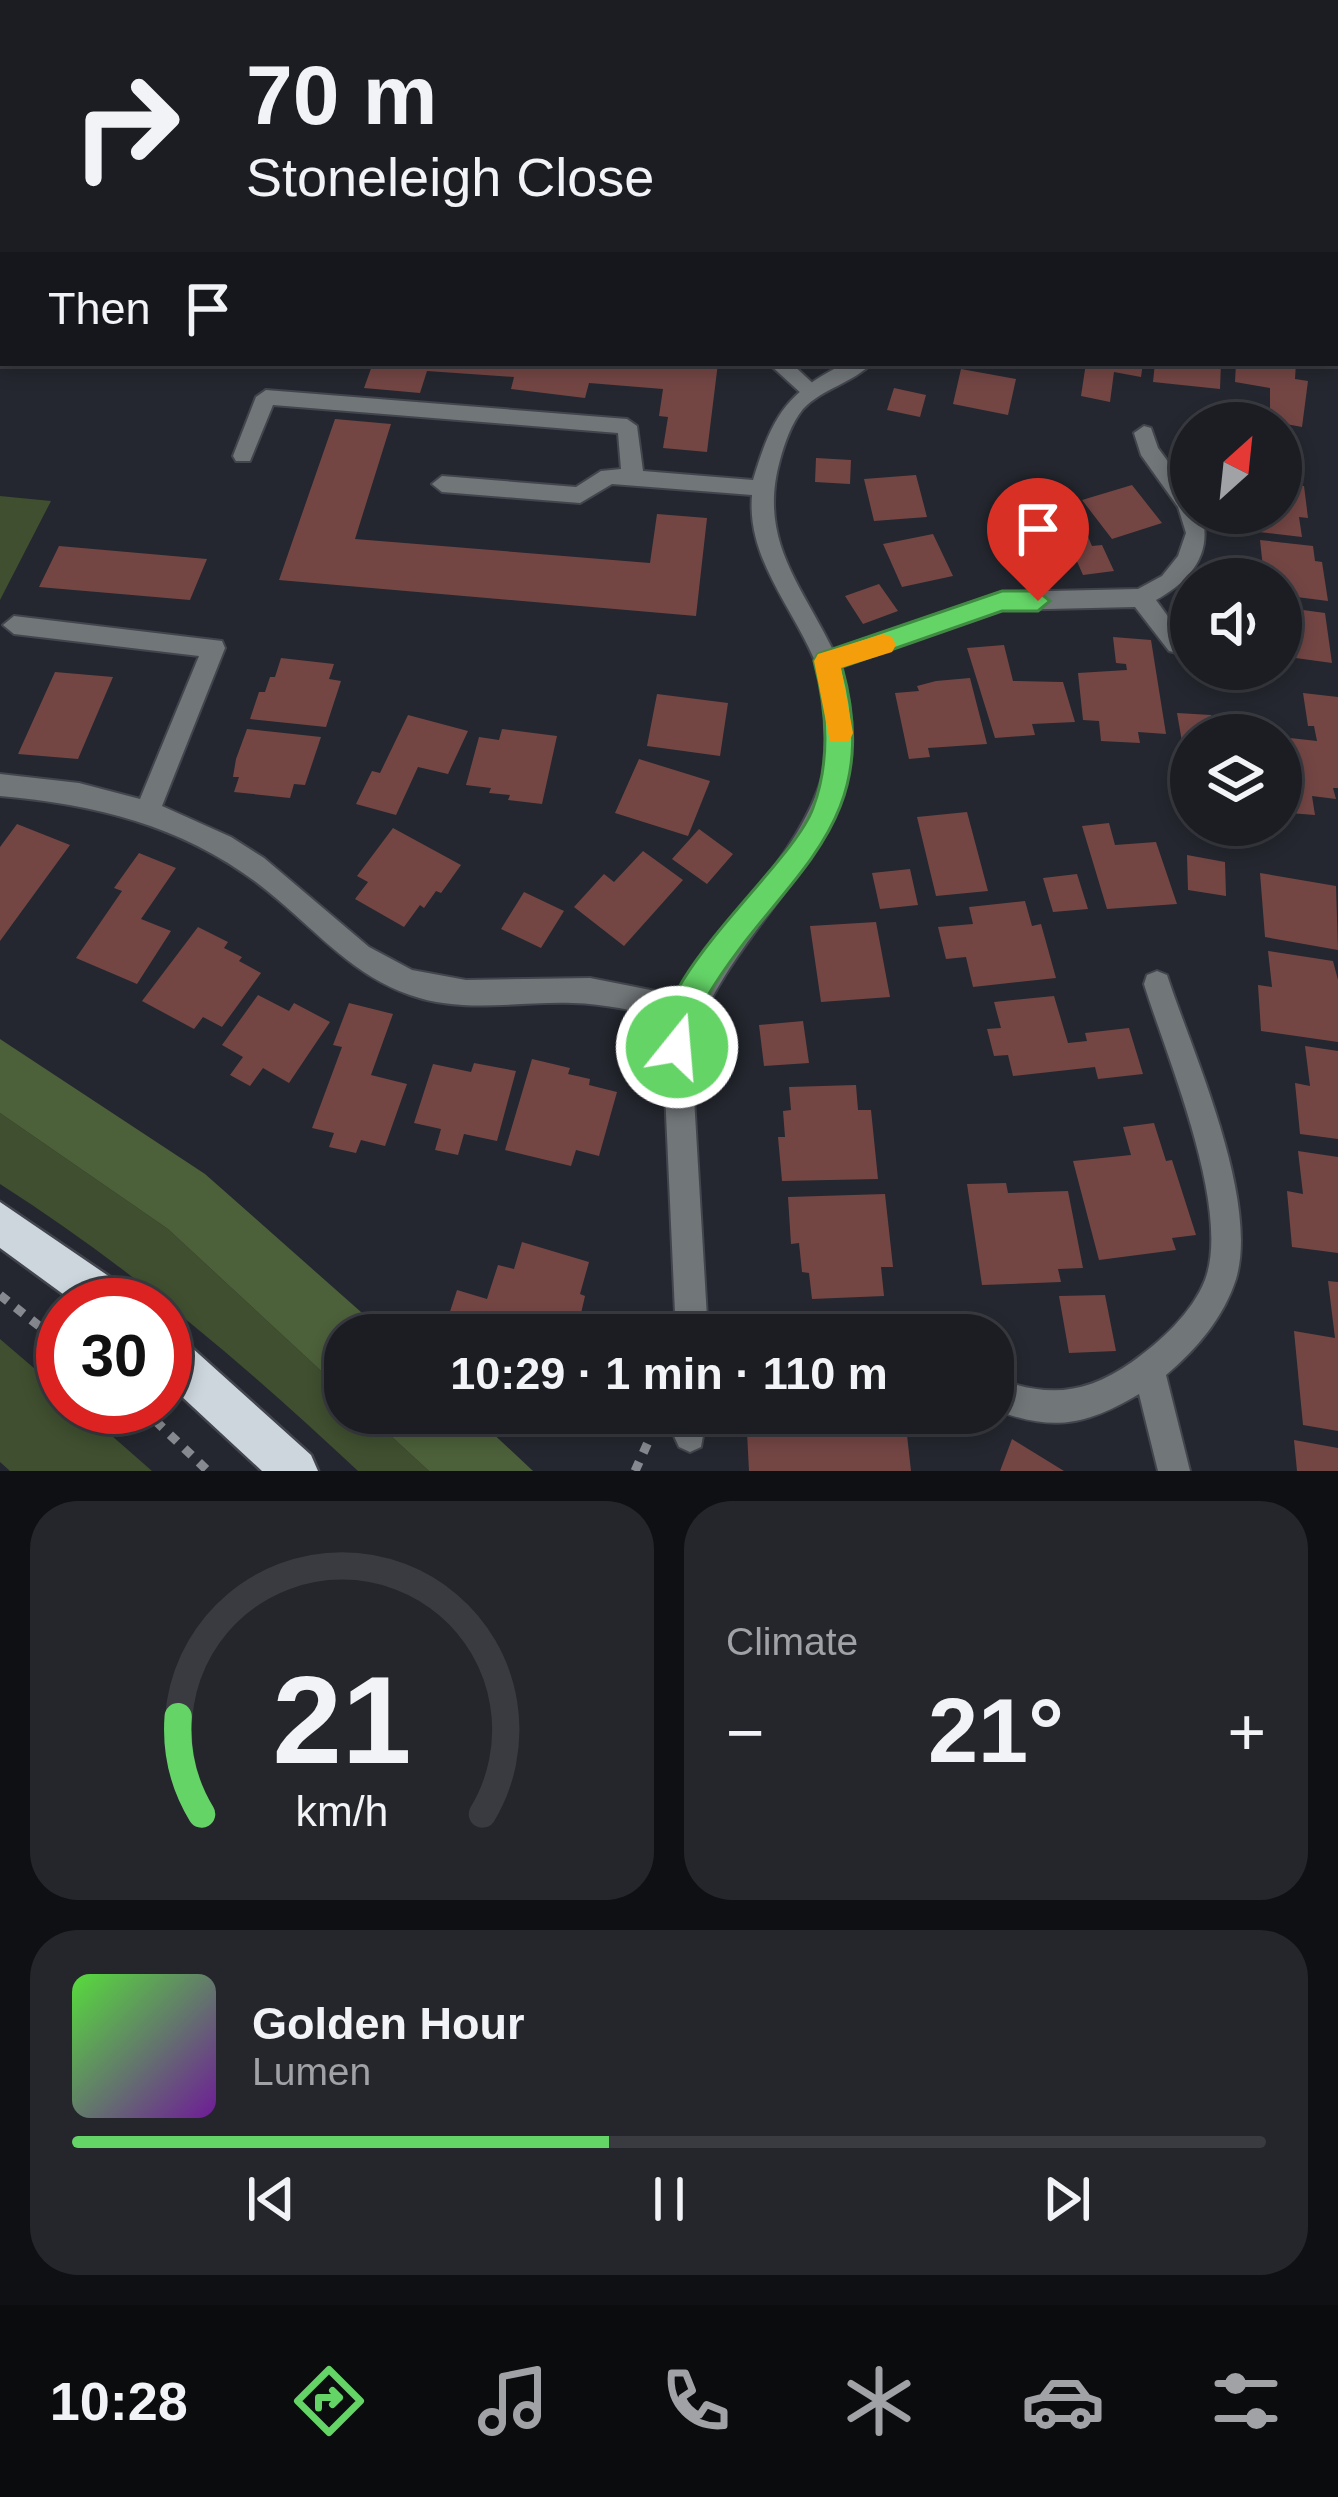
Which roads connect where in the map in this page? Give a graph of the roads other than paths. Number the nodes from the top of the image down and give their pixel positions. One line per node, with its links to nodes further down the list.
1 (782, 366): 3 (street)
2 (857, 366): 3 (street)
3 (811, 391): 8 (street)
4 (1144, 434): 9 (street)
5 (243, 456): 6 (street)
6 (633, 479): 7 (street); 8 (street)
7 (442, 484)
8 (761, 488): 12 (street)
9 (1141, 598): 11 (street); 12 (street)
10 (14, 625): 14 (street)
11 (1170, 635)
12 (827, 661): 16 (street)
13 (0, 785): 14 (street)
14 (149, 808): 16 (street)
15 (1157, 984): 20 (street)
16 (684, 1010): 19 (street)
17 (0, 1223): 18 (highway)
18 (76, 1278)
19 (691, 1314)
20 (1149, 1370): 22 (street); 24 (street)
21 (192, 1377): 23 (highway)
22 (1014, 1399)
23 (295, 1471)
24 (1174, 1471)

